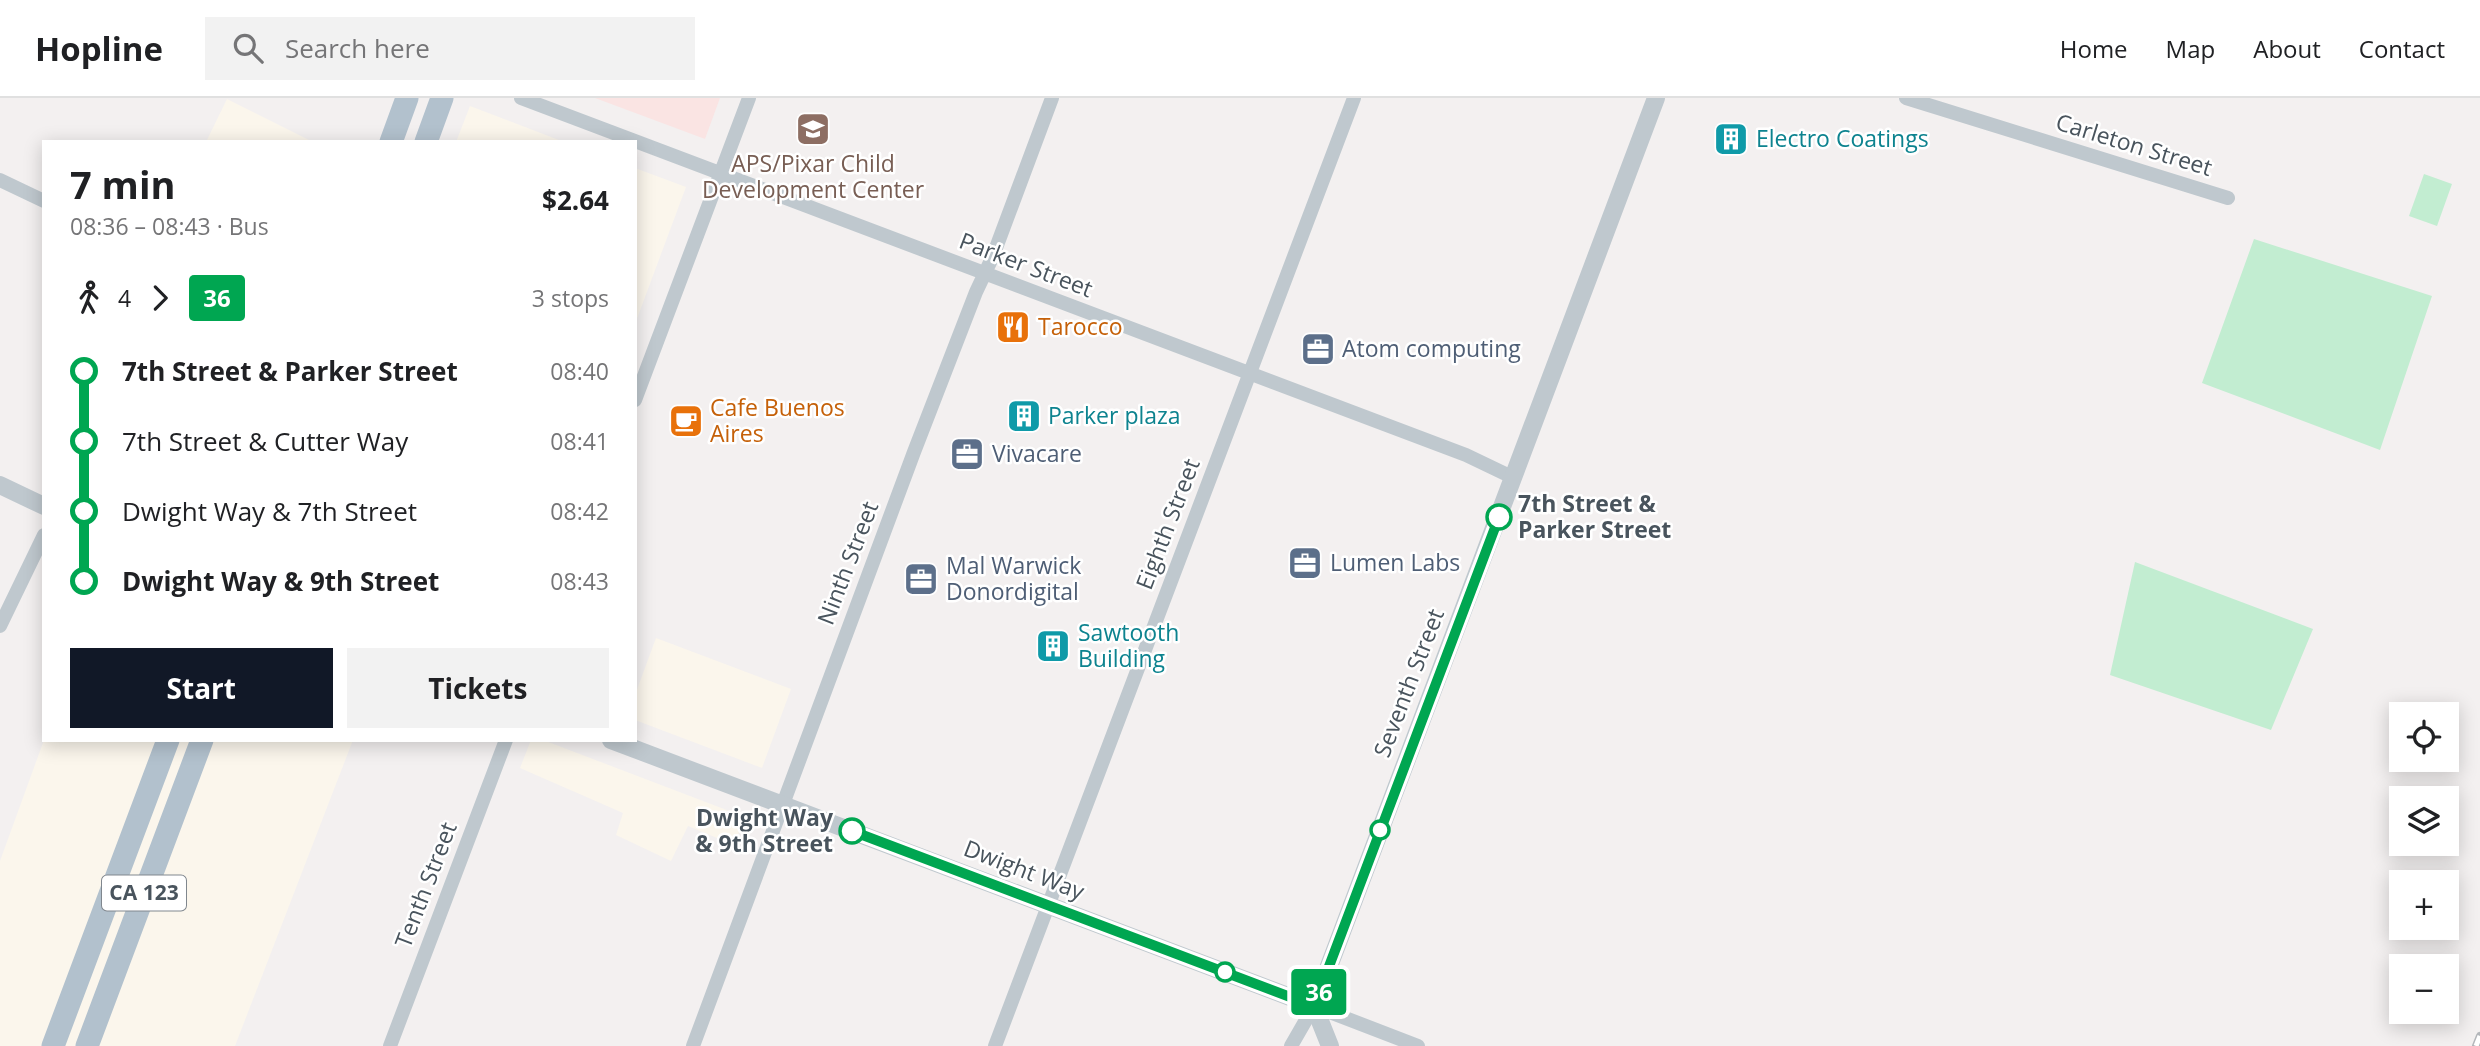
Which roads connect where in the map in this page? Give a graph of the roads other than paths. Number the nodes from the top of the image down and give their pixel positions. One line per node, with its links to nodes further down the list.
1 (407, 98): 9 (main road)
2 (442, 98): 10 (main road)
3 (521, 98): 11 (street, Parker Street)
4 (748, 98): 13 (street)
5 (1052, 98): 17 (street, Ninth Street)
6 (1354, 98): 18 (street, Eighth Street)
7 (1656, 98): 20 (street, Seventh Street)
8 (1906, 98): 15 (street, Carleton Street)
9 (392, 140)
10 (427, 140)
11 (633, 140)
12 (637, 142): 13 (street, Parker Street)
13 (721, 173): 17 (street, Parker Street); 19 (street)
14 (0, 180): 16 (street)
15 (2228, 198)
16 (42, 200)
17 (985, 274): 18 (street, Parker Street); 29 (street, Ninth Street)
18 (1250, 374): 20 (street, Parker Street); 30 (street, Eighth Street)
19 (637, 395)
20 (1514, 478): 31 (street, Seventh Street)
21 (0, 485): 22 (street)
22 (42, 505)
23 (42, 539): 24 (street)
24 (0, 626)
25 (167, 742): 32 (main road, CA 123)
26 (201, 742): 33 (main road, CA 123)
27 (505, 742): 34 (street, Tenth Street)
28 (616, 742): 29 (street, Dwight Way)
29 (783, 804): 30 (street, Dwight Way); 35 (street, Ninth Street)
30 (1048, 906): 31 (street, Dwight Way); 36 (street, Eighth Street)
31 (1314, 1006): 37 (street, Seventh Street); 38 (street); 39 (street, Dwight Way)
32 (53, 1046)
33 (87, 1046)
34 (390, 1046)
35 (693, 1046)
36 (995, 1046)
37 (1291, 1046)
38 (1330, 1046)
39 (1418, 1046)

